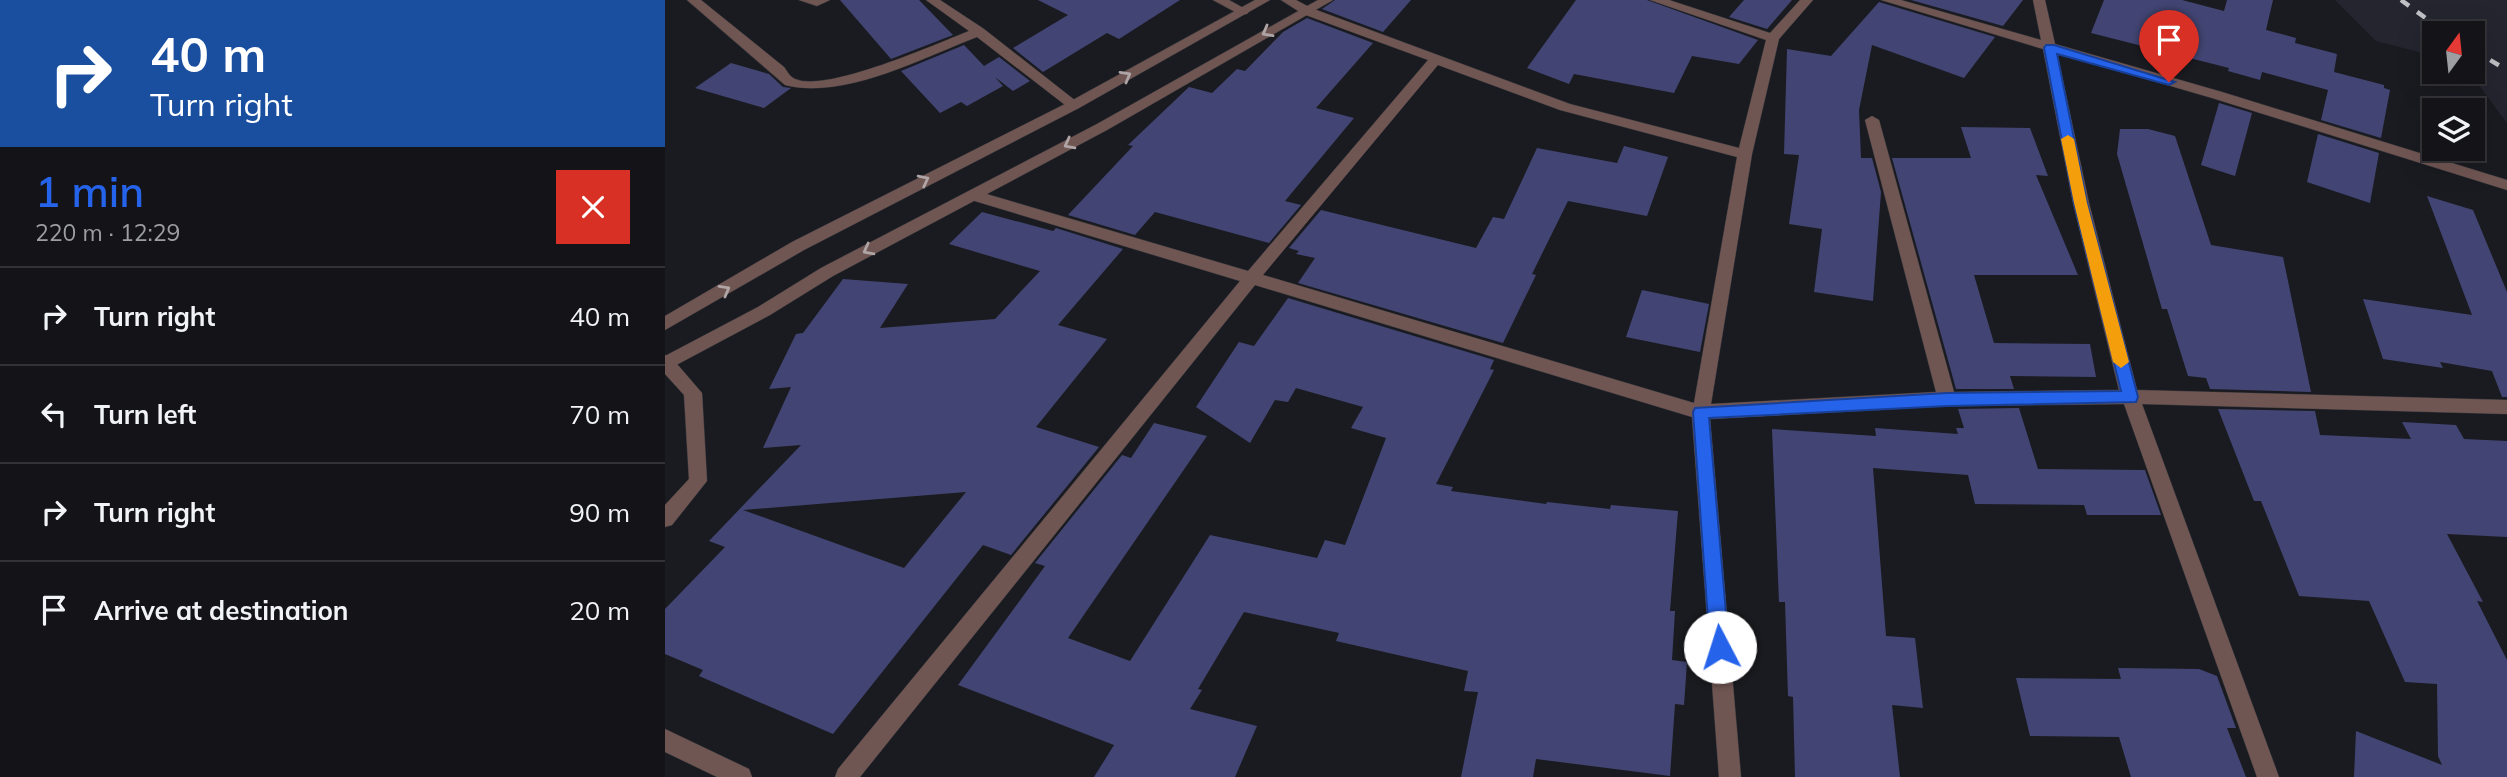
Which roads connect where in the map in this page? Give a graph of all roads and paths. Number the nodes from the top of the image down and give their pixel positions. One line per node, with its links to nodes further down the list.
1 (693, 0): 15 (street)
2 (805, 0): 3 (street)
3 (824, 0)
4 (932, 0): 15 (street)
5 (1219, 0): 13 (street)
6 (1264, 0): 13 (street)
7 (1287, 0): 14 (street)
8 (1327, 0): 14 (street)
9 (1656, 0): 16 (street)
10 (1807, 0): 16 (street)
11 (1887, 0): 17 (street)
12 (2039, 0): 17 (street)
13 (1244, 11): 19 (street, one-way to 13)
14 (1307, 11): 18 (street); 23 (street, one-way to 23)
15 (979, 32): 19 (street)
16 (1773, 38): 21 (street)
17 (2050, 48): 22 (street); 27 (street)
18 (1435, 60): 21 (street); 24 (street)
19 (1074, 105): 25 (street, one-way to 19)
20 (1873, 120): 28 (street)
21 (1745, 154): 30 (street)
22 (2507, 185)
23 (973, 195): 24 (street); 26 (street, one-way to 26)
24 (1252, 278): 30 (street); 34 (street)
25 (665, 324)
26 (666, 363): 31 (street)
27 (2130, 397): 28 (street); 29 (street); 36 (street)
28 (1947, 399): 30 (street)
29 (2507, 407)
30 (1701, 412): 35 (street)
31 (665, 519)
32 (665, 740): 33 (street)
33 (741, 777)
34 (846, 777)
35 (1730, 777)
36 (2268, 777)

